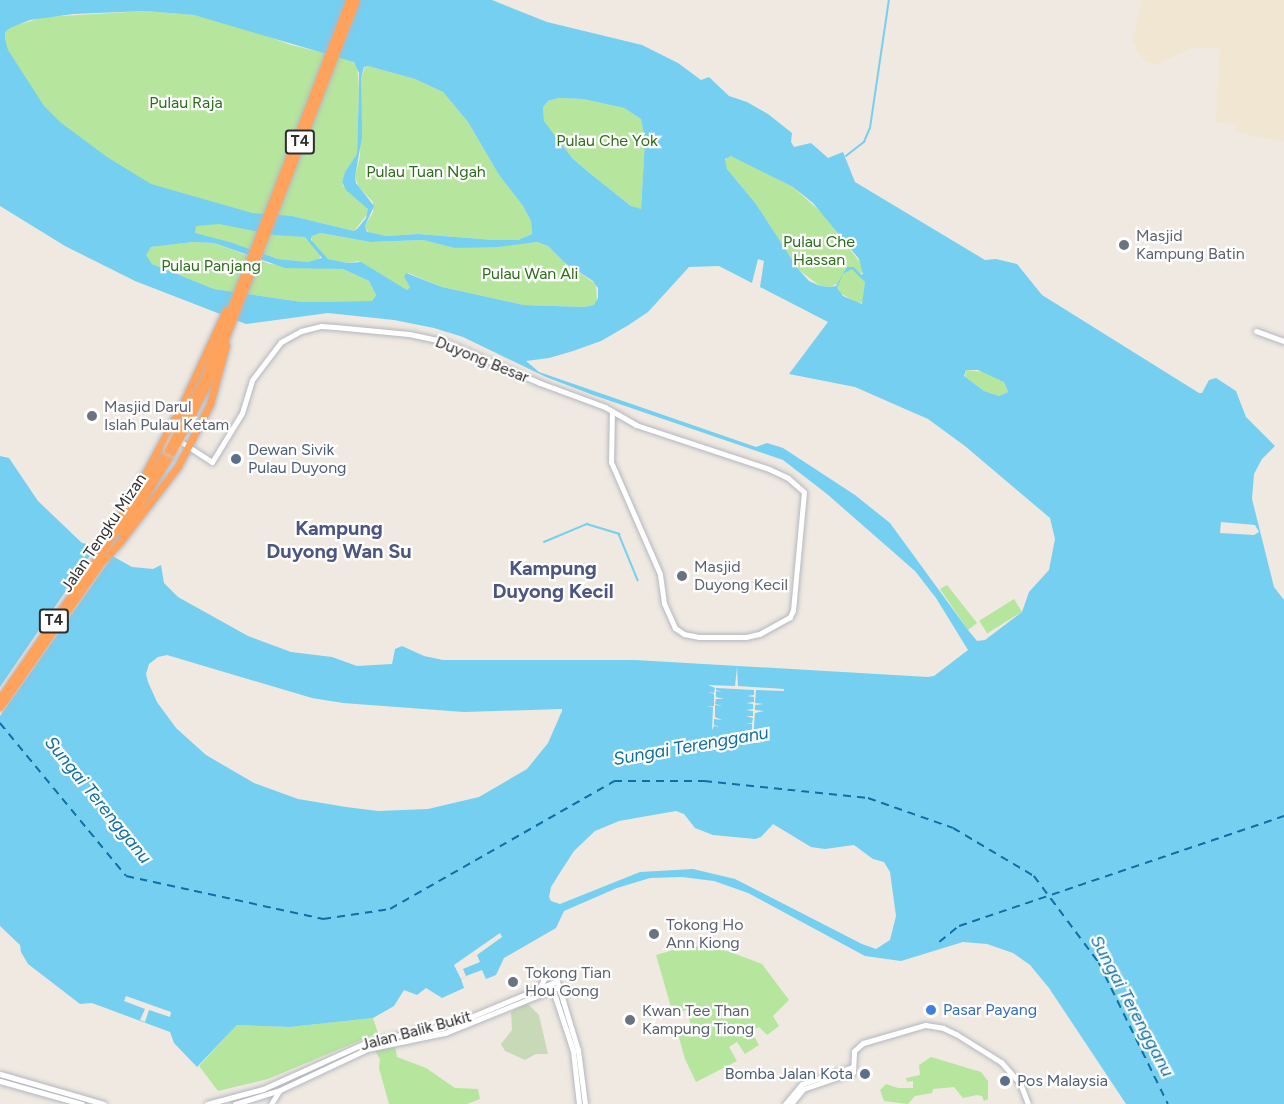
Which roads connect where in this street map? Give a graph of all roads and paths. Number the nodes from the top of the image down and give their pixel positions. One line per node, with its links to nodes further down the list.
1 (349, 0): 3 (highway, T4)
2 (356, 0): 3 (highway, T4)
3 (322, 79): 4 (highway, T4)
4 (274, 203): 7 (highway, T4); 7 (highway, T4)
5 (1256, 331): 6 (street)
6 (1284, 341)
7 (217, 349): 9 (highway); 10 (highway); 11 (highway, Jalan Tengku Mizan / T4, bridge)
8 (612, 411): 8 (street, Duyong Besar); 10 (street, Duyong Besar)
9 (167, 433): 10 (street); 11 (highway)
10 (188, 447): 11 (highway)
11 (125, 523): 12 (highway, Jalan Tengku Mizan / T4); 13 (highway, Jalan Tengku Mizan / T4)
12 (0, 698)
13 (0, 707)
14 (547, 974): 16 (street)
15 (555, 985): 16 (street, Jalan Balik Bukit); 17 (street); 30 (street)
16 (540, 991): 17 (street); 21 (street, Jalan Balik Bukit); 22 (street, Jalan Balik Bukit)
17 (557, 1000): 29 (street)
18 (853, 1069): 31 (street); 32 (street); 33 (street)
19 (0, 1074): 25 (street)
20 (0, 1081): 24 (street)
21 (261, 1090): 23 (street); 26 (street, Jalan Balik Bukit)
22 (280, 1090): 23 (street, Jalan Balik Bukit); 28 (street)
23 (264, 1096): 27 (street, Jalan Balik Bukit); 28 (street)
24 (82, 1104)
25 (104, 1104)
26 (207, 1104)
27 (235, 1104)
28 (269, 1104)
29 (579, 1104)
30 (585, 1104)
31 (785, 1104)
32 (791, 1104)
33 (1028, 1104)

